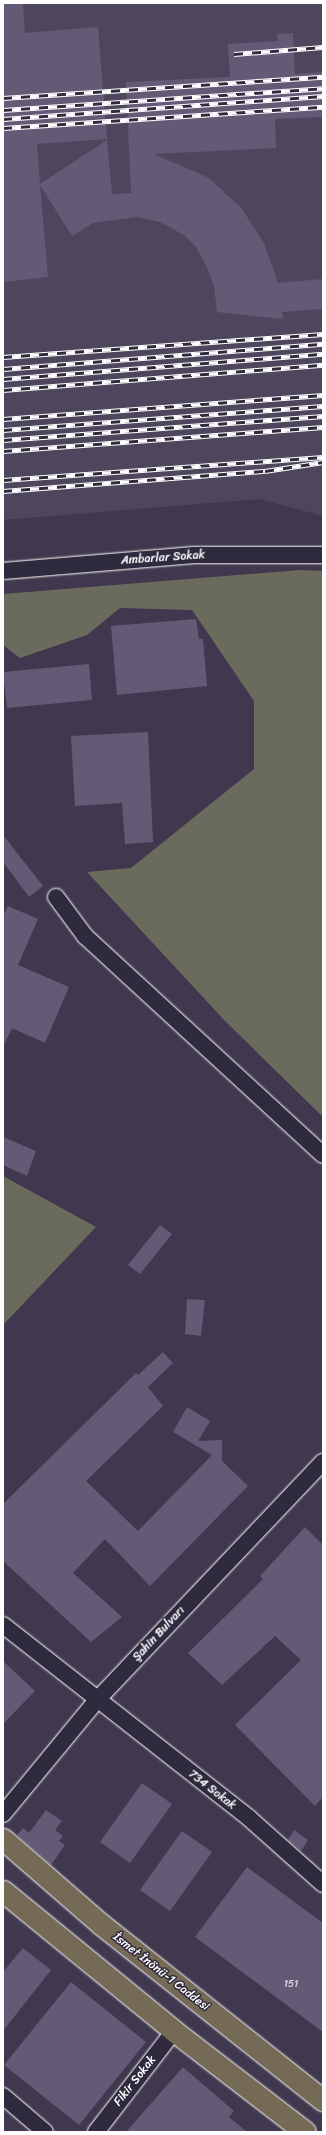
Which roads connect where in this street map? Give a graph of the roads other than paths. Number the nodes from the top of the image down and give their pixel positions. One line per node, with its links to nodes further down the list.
1 (323, 555): 2 (street, Ambarlar Sokak)
2 (3, 571)
3 (56, 897): 4 (street)
4 (322, 1153)
5 (321, 1467): 7 (street, Şahin Bulvarı)
6 (3, 1625): 7 (street, 734 Sokak)
7 (96, 1701): 8 (street, Şahin Bulvarı); 10 (street, 734 Sokak)
8 (3, 1814)
9 (3, 1839): 14 (main road, İsmet İnönü-1 Caddesi)
10 (323, 1884)
11 (3, 1891): 12 (main road)
12 (174, 2031): 16 (street, Fikir Sokak); 17 (main road)
13 (3, 2096): 15 (street)
14 (323, 2100)
15 (45, 2132)
16 (96, 2132)
17 (305, 2132)

